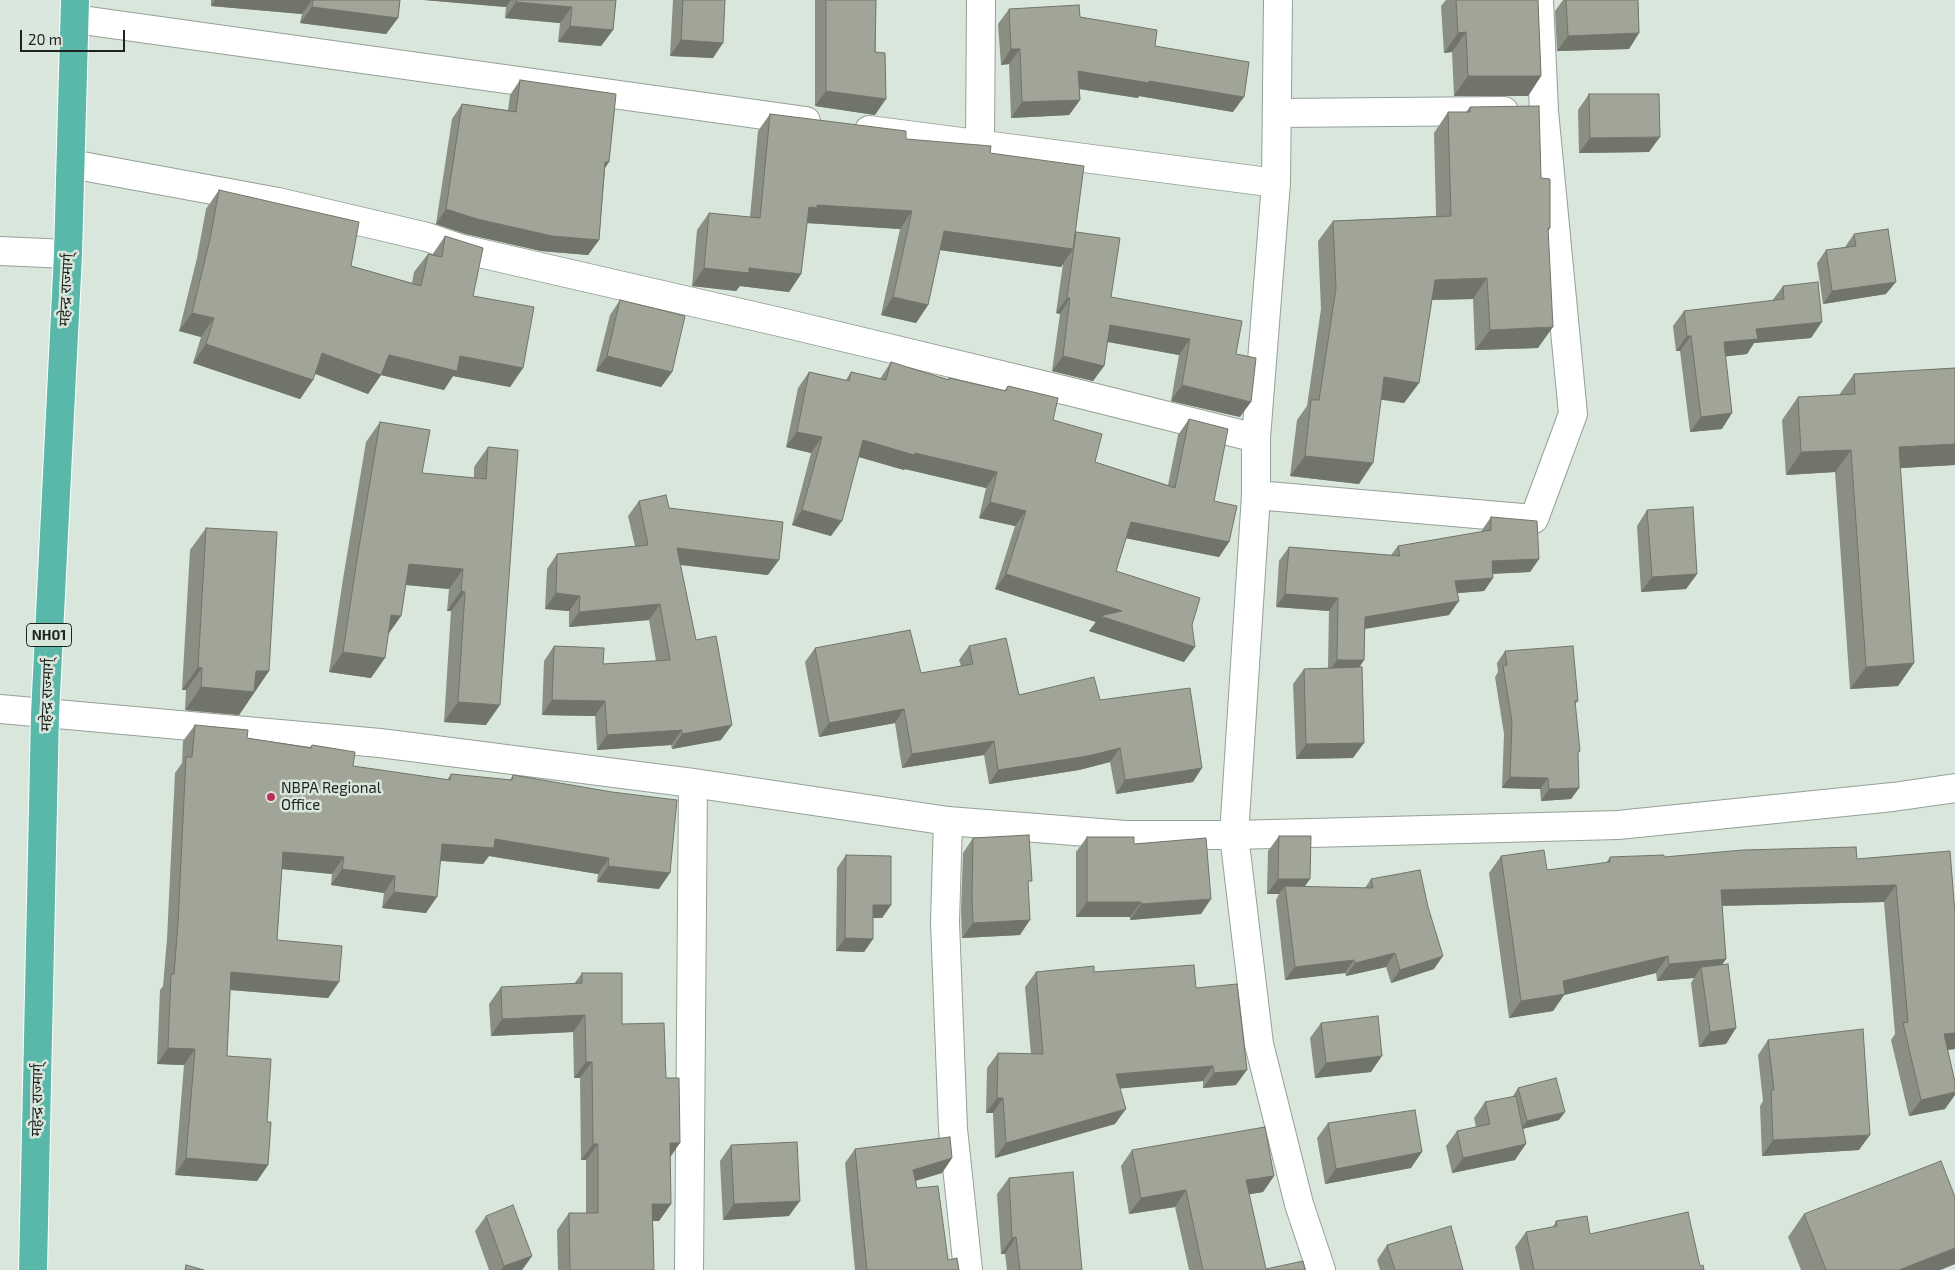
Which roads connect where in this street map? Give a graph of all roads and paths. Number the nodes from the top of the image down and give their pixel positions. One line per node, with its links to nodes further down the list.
1 (981, 0): 7 (street)
2 (1278, 0): 6 (street)
3 (1539, 0): 5 (street)
4 (75, 10): 7 (street); 8 (highway, महेन्द्र राज्मार्ग् / NH01)
5 (1544, 111): 6 (street); 13 (street)
6 (1278, 113): 9 (street)
7 (980, 145): 9 (street)
8 (71, 164): 11 (highway, महेन्द्र राज्मार्ग् / NH01); 12 (street)
9 (1276, 183): 12 (street)
10 (0, 251): 11 (street)
11 (68, 254): 15 (highway, महेन्द्र राज्मार्ग् / NH01)
12 (1256, 438): 13 (street)
13 (1256, 495): 19 (street)
14 (0, 709): 15 (street)
15 (45, 714): 16 (street); 20 (highway, महेन्द्र राज्मार्ग् / NH01)
16 (693, 783): 18 (street); 21 (street)
17 (1955, 788): 19 (street)
18 (948, 821): 19 (street); 22 (street)
19 (1234, 835): 23 (street)
20 (33, 1270)
21 (689, 1270)
22 (968, 1270)
23 (1321, 1270)

